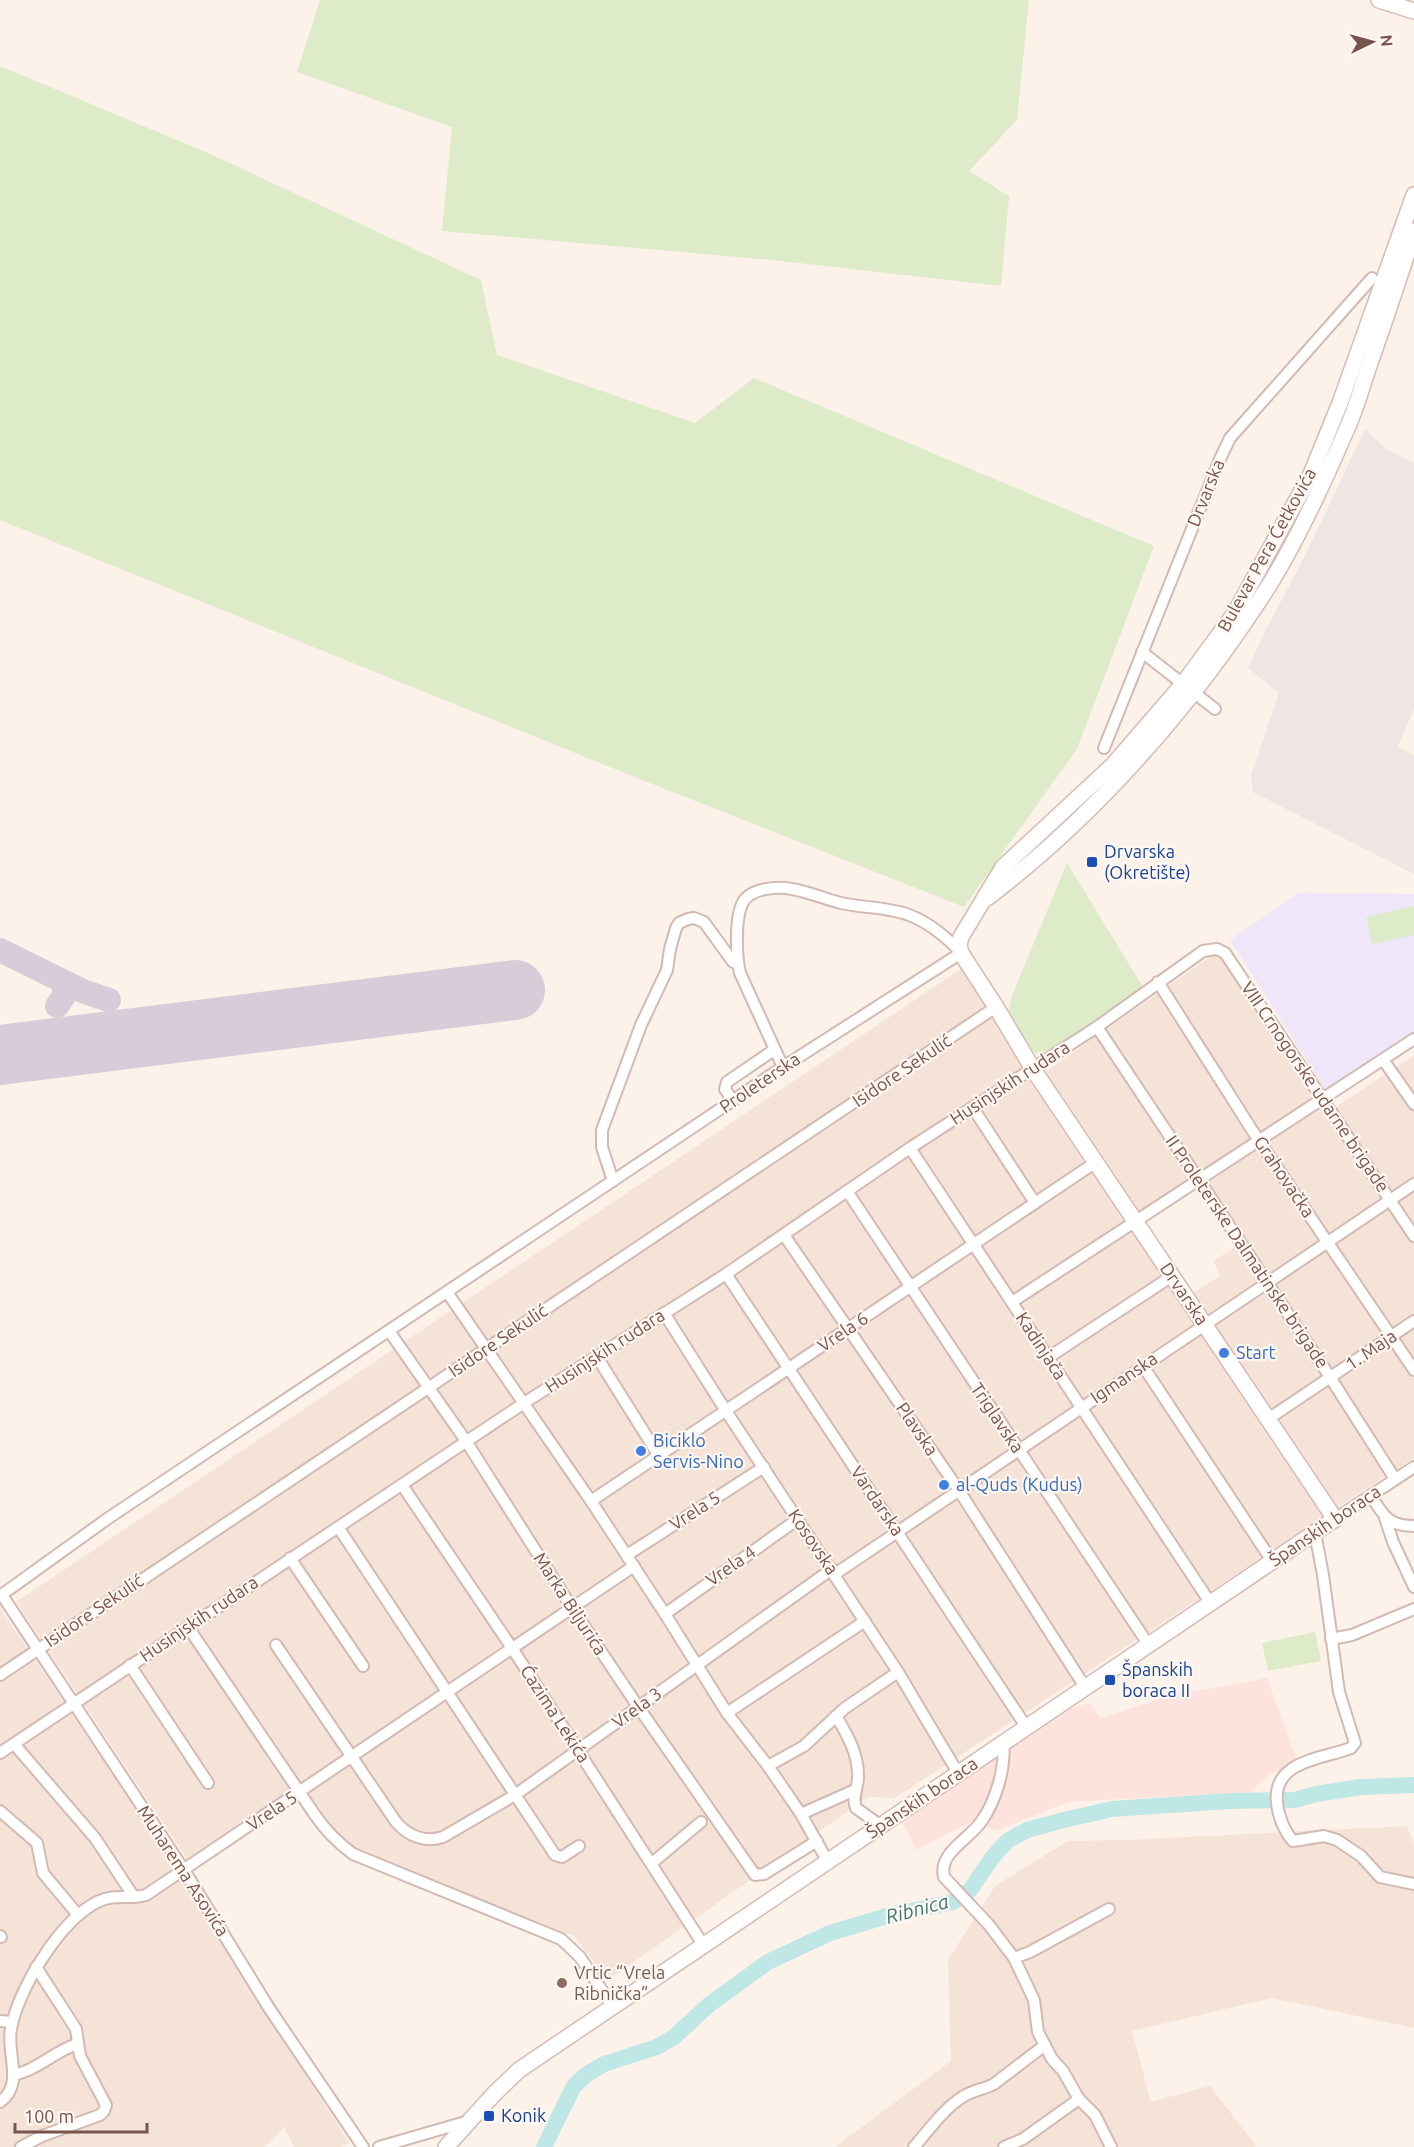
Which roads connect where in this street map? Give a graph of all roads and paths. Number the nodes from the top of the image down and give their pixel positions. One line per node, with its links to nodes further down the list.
1 (1378, 0): 2 (main road)
2 (1414, 11)
3 (1414, 195): 4 (main road, Bulevar Pera Ćetkovića)
4 (1410, 233): 5 (main road, Bulevar Pera Ćetkovića); 8 (main road, Bulevar Pera Ćetkovića)
5 (1410, 258): 8 (main road, Bulevar Pera Ćetkovića)
6 (1372, 278): 7 (street, Drvarska)
7 (1142, 652): 8 (street); 10 (street, Drvarska)
8 (1188, 688): 9 (street); 12 (main road, Bulevar Pera Ćetkovića)
9 (1215, 709)
10 (1104, 748)
11 (1209, 949): 14 (street, Husinjskih rudara); 22 (street, VIII Crnogorske udarne brigade)
12 (961, 954): 13 (street); 15 (main road); 20 (street, Proleterska)
13 (738, 963): 18 (street); 30 (street)
14 (1158, 982): 16 (street, Husinjskih rudara); 26 (street, Grahovačka)
15 (996, 1007): 21 (main road); 52 (street, Isidore Sekulić)
16 (1097, 1027): 21 (street, Husinjskih rudara); 29 (street, II Proleterske Dalmatinske brigade)
17 (1414, 1040): 19 (street)
18 (774, 1050): 20 (street); 23 (street)
19 (1384, 1060): 22 (street); 24 (street)
20 (783, 1067): 23 (street, Proleterska)
21 (1033, 1069): 25 (street, Husinjskih rudara); 28 (main road, Drvarska)
22 (1324, 1098): 26 (street); 33 (street, VIII Crnogorske udarne brigade)
23 (733, 1101): 30 (street, Proleterska)
24 (1414, 1104)
25 (973, 1108): 27 (street, Husinjskih rudara); 34 (street)
26 (1259, 1141): 29 (street); 38 (street, Grahovačka)
27 (910, 1149): 32 (street, Husinjskih rudara); 39 (street, Kadinjača)
28 (1096, 1162): 34 (street, Vrela 6); 35 (main road, Drvarska)
29 (1198, 1180): 35 (street); 42 (street, II Proleterske Dalmatinske brigade)
30 (613, 1181): 44 (street, Proleterska)
31 (1414, 1184): 33 (street, Igmanska)
32 (847, 1191): 36 (street, Husinjskih rudara); 43 (street, Triglavska)
33 (1390, 1200): 37 (street, VIII Crnogorske udarne brigade); 38 (street, Igmanska)
34 (1035, 1203): 39 (street, Vrela 6)
35 (1135, 1220): 41 (main road, Drvarska); 45 (street)
36 (784, 1235): 40 (street, Husinjskih rudara); 49 (street, Plavska)
37 (1414, 1236)
38 (1328, 1242): 42 (street, Igmanska); 51 (street, Grahovačka)
39 (973, 1244): 43 (street, Vrela 6); 45 (street, Kadinjača)
40 (726, 1274): 46 (street, Husinjskih rudara); 56 (street, Vardarska)
41 (1172, 1276): 48 (main road, Drvarska); 54 (street)
42 (1267, 1283): 48 (street, Igmanska); 58 (street, II Proleterske Dalmatinske brigade)
43 (910, 1287): 49 (street, Vrela 6); 65 (street, Triglavska)
44 (447, 1292): 50 (street, Proleterska); 52 (street)
45 (1012, 1302): 54 (street, Kadinjača)
46 (664, 1313): 53 (street, Husinjskih rudara); 62 (street, Kosovska)
47 (1414, 1321): 51 (street, 1. Maja)
48 (1204, 1324): 55 (street, Igmanska); 63 (main road, Drvarska)
49 (849, 1328): 56 (street, Vrela 6); 71 (street, Plavska)
50 (389, 1331): 59 (street, Marka Biljurića); 87 (street, Proleterska)
51 (1391, 1336): 57 (street, Grahovačka); 58 (street, 1. Maja)
52 (486, 1348): 59 (street, Isidore Sekulić); 60 (street)
53 (597, 1357): 60 (street, Husinjskih rudara); 66 (street)
54 (1049, 1357): 61 (street, Kadinjača)
55 (1143, 1366): 61 (street, Igmanska); 83 (street)
56 (788, 1369): 62 (street, Vrela 6); 79 (street, Vardarska)
57 (1414, 1370)
58 (1330, 1377): 63 (street, 1. Maja); 69 (street, II Proleterske Dalmatinske brigade)
59 (428, 1387): 64 (street, Marka Biljurića); 97 (street, Isidore Sekulić)
60 (524, 1403): 64 (street, Husinjskih rudara); 73 (street)
61 (1082, 1407): 65 (street, Igmanska); 88 (street, Kadinjača)
62 (726, 1411): 66 (street, Vrela 6); 67 (street, Kosovska)
63 (1268, 1419): 76 (main road, Drvarska)
64 (466, 1442): 70 (street, Husinjskih rudara); 89 (street, Marka Biljurića)
65 (1019, 1450): 71 (street, Igmanska); 95 (street, Triglavska)
66 (659, 1456): 73 (street, Vrela 6)
67 (764, 1467): 75 (street, Kosovska); 81 (street, Vrela 5)
68 (1414, 1467): 69 (street, Španskih boraca)
69 (1395, 1479): 72 (street, Španskih boraca)
70 (402, 1485): 78 (street, Husinjskih rudara); 98 (street, Ćazima Lekića)
71 (958, 1490): 79 (street, Igmanska); 104 (street, Plavska)
72 (1371, 1496): 74 (street); 76 (street, Španskih boraca)
73 (591, 1501): 81 (street)
74 (1385, 1518): 77 (street); 86 (street)
75 (798, 1519): 85 (street, Kosovska); 91 (street, Vrela 4)
76 (1335, 1520): 80 (main road, Španskih boraca)
77 (1414, 1526)
78 (338, 1527): 82 (street, Husinjskih rudara); 105 (street)
79 (897, 1530): 85 (street, Igmanska); 110 (street, Vardarska)
80 (1315, 1533): 83 (main road, Španskih boraca); 94 (street)
81 (627, 1555): 84 (street)
82 (290, 1558): 93 (street, Husinjskih rudara); 101 (street)
83 (1272, 1561): 88 (main road, Španskih boraca)
84 (634, 1566): 89 (street, Vrela 5); 91 (street)
85 (833, 1571): 92 (street, Kosovska); 99 (street, Vrela 3)
86 (1414, 1587)
87 (1, 1596): 97 (street, Muharema Asovića)
88 (1211, 1604): 95 (main road, Španskih boraca)
89 (572, 1608): 98 (street, Vrela 5); 107 (street, Marka Biljurića)
90 (1414, 1609): 94 (street)
91 (665, 1614): 99 (street)
92 (865, 1621): 102 (street, Kosovska); 108 (street)
93 (188, 1627): 100 (street, Husinjskih rudara); 120 (street)
94 (1331, 1639): 131 (street)
95 (1148, 1644): 104 (main road, Španskih boraca)
96 (276, 1645): 115 (street)
97 (38, 1648): 103 (street, Isidore Sekulić); 106 (street, Muharema Asovića)
98 (512, 1648): 105 (street, Vrela 5); 113 (street, Ćazima Lekića)
99 (697, 1664): 107 (street, Vrela 3); 108 (street)
100 (130, 1665): 106 (street, Husinjskih rudara); 118 (street)
101 (363, 1666)
102 (898, 1672): 109 (street); 117 (street, Kosovska)
103 (0, 1675)
104 (1085, 1687): 110 (main road, Španskih boraca)
105 (447, 1692): 115 (street, Vrela 5); 121 (street)
106 (74, 1703): 112 (street, Husinjskih rudara); 130 (street, Muharema Asovića)
107 (639, 1708): 113 (street, Vrela 3); 126 (street, Marka Biljurića)
108 (727, 1713): 116 (street)
109 (836, 1716): 116 (street); 119 (street)
110 (1026, 1728): 111 (main road, Španskih boraca)
111 (1003, 1742): 117 (main road, Španskih boraca); 136 (street)
112 (14, 1744): 114 (street, Husinjskih rudara); 132 (street)
113 (578, 1750): 121 (street, Vrela 3); 129 (street, Ćazima Lekića)
114 (0, 1753)
115 (351, 1757): 120 (street, Vrela 5); 121 (street, Vrela 3)
116 (768, 1766): 123 (street)
117 (958, 1773): 125 (main road, Španskih boraca)
118 (208, 1783)
119 (855, 1790): 123 (street); 125 (street)
120 (300, 1792): 130 (street, Vrela 5); 138 (street)
121 (515, 1795): 127 (street)
122 (0, 1811): 134 (street)
123 (801, 1814): 126 (street)
124 (701, 1822): 129 (street)
125 (881, 1826): 128 (main road, Španskih boraca)
126 (817, 1841): 128 (street)
127 (579, 1846)
128 (828, 1862): 135 (main road, Španskih boraca)
129 (652, 1863): 135 (street, Ćazima Lekića)
130 (184, 1870): 132 (street, Vrela 5); 149 (street, Muharema Asovića)
131 (1414, 1884)
132 (134, 1897): 134 (street, Vrela 5)
133 (1109, 1909): 136 (street)
134 (78, 1915): 137 (street, Vrela 5)
135 (704, 1946): 138 (main road, Španskih boraca)
136 (1014, 1958): 142 (street)
137 (36, 1967): 140 (street, Vrela 5); 141 (street)
138 (613, 2007): 147 (main road, Španskih boraca)
139 (0, 2021): 140 (street)
140 (12, 2022): 143 (street, Vrela 5)
141 (77, 2044): 144 (street); 148 (street)
142 (1045, 2045): 145 (street); 152 (street)
143 (6, 2054): 144 (street, Vrela 5)
144 (13, 2075): 146 (street)
145 (1079, 2099): 153 (street); 154 (street)
146 (0, 2102)
147 (469, 2121): 150 (street); 151 (main road, Španskih boraca)
148 (21, 2147)
149 (363, 2147)
150 (379, 2147)
151 (446, 2147)
152 (914, 2147)
153 (1004, 2147)
154 (1111, 2147)

